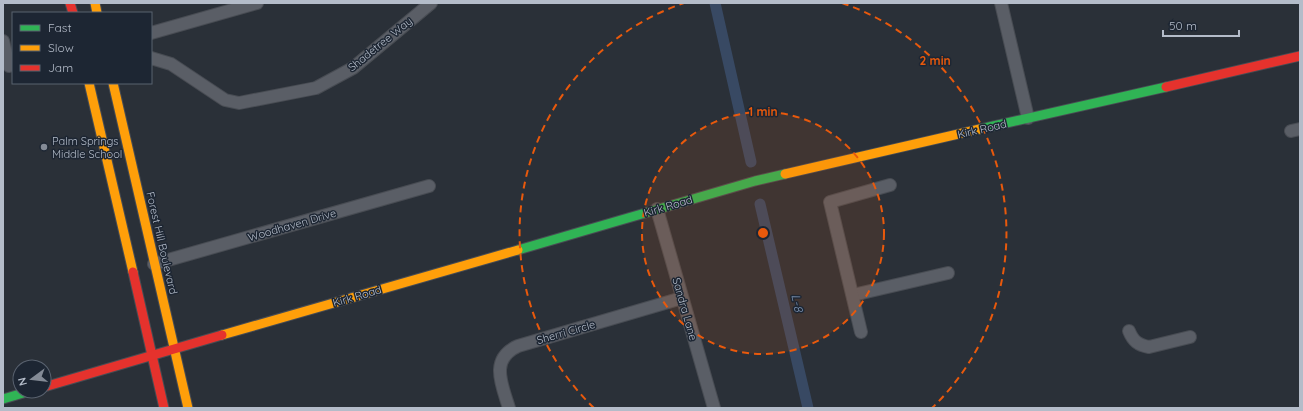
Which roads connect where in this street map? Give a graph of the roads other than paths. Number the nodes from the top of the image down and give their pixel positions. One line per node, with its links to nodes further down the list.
1 (257, 3): 4 (street)
2 (431, 3): 7 (street, Shadetree Way)
3 (1001, 3): 11 (street)
4 (152, 33)
5 (3, 41): 8 (street)
6 (1300, 56): 11 (street, Kirk Road)
7 (152, 58)
8 (9, 65)
9 (89, 84): 23 (street)
10 (113, 84): 15 (street, Forest Hill Boulevard)
11 (1028, 118): 14 (street, Kirk Road)
12 (890, 185): 17 (street)
13 (429, 186): 15 (street, Woodhaven Drive)
14 (657, 209): 18 (street, Sandra Lane); 22 (street, Kirk Road)
15 (154, 264): 22 (street, Forest Hill Boulevard)
16 (948, 273): 17 (street)
17 (853, 295): 20 (street)
18 (682, 298): 27 (street, Sherri Circle); 28 (street, Sandra Lane)
19 (1129, 331): 21 (street)
20 (861, 332)
21 (1190, 337)
22 (174, 350): 23 (street, Kirk Road); 26 (street, Forest Hill Boulevard)
23 (151, 356): 24 (street, Kirk Road); 25 (street)
24 (52, 385)
25 (164, 408)
26 (188, 408)
27 (509, 408)
28 (714, 408)

